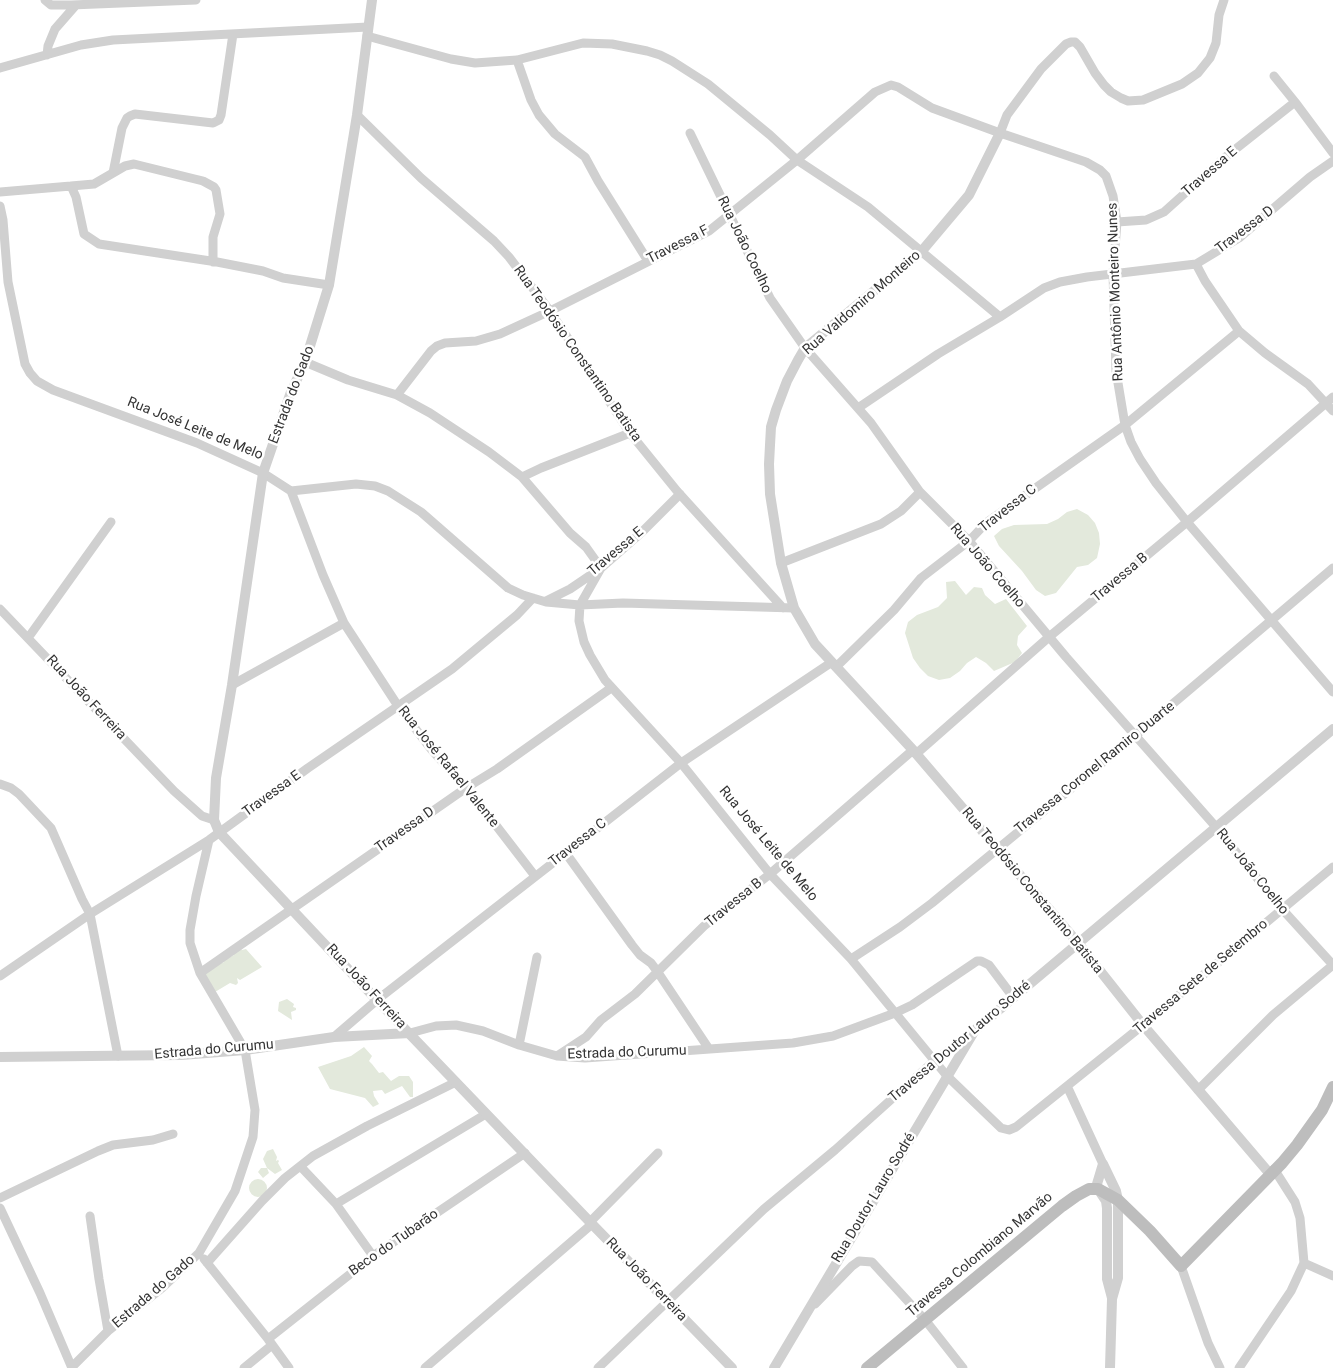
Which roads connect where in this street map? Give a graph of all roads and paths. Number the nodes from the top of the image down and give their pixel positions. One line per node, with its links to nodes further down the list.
1 (45, 0): 5 (street)
2 (196, 0): 5 (street)
3 (372, 0): 6 (street, Estrada do Gado)
4 (1224, 0): 15 (street)
5 (76, 5): 8 (street)
6 (368, 32): 7 (street); 9 (street); 13 (street, Estrada do Gado)
7 (233, 34): 8 (street); 19 (street)
8 (47, 55): 10 (street)
9 (517, 60): 17 (street); 26 (street)
10 (0, 68)
11 (1274, 76): 12 (street)
12 (1295, 102): 16 (street); 24 (street, Travessa E)
13 (357, 115): 30 (street, Estrada do Gado); 31 (street, Rua Teodósio Constantino Batista)
14 (690, 133): 23 (street, Rua João Coelho)
15 (1000, 133): 17 (street, Travessa F); 24 (street, Rua Antônio Monteiro Nunes); 25 (street, Rua Valdomiro Monteiro)
16 (1333, 153)
17 (797, 160): 23 (street, Travessa F); 25 (street)
18 (1333, 160): 28 (street, Travessa D)
19 (113, 173): 20 (street); 27 (street)
20 (71, 186): 21 (street); 27 (street)
21 (0, 192)
22 (0, 206): 42 (street, Rua José Leite de Melo)
23 (730, 215): 26 (street, Travessa F); 34 (street, Rua João Coelho)
24 (1117, 222): 29 (street, Rua Antônio Monteiro Nunes)
25 (922, 252): 32 (street); 34 (street, Rua Valdomiro Monteiro)
26 (648, 261): 31 (street, Travessa F)
27 (213, 262): 30 (street)
28 (1196, 264): 29 (street, Travessa D); 33 (street)
29 (1113, 274): 32 (street, Travessa D); 40 (street, Rua Antônio Monteiro Nunes)
30 (329, 285): 35 (street, Estrada do Gado)
31 (550, 311): 36 (street, Travessa F); 41 (street, Rua Teodósio Constantino Batista)
32 (1000, 317): 38 (street, Travessa D)
33 (1239, 331): 37 (street); 40 (street, Travessa C)
34 (805, 348): 38 (street, Rua João Coelho); 50 (street, Rua Valdomiro Monteiro)
35 (305, 362): 36 (street); 42 (street, Estrada do Gado)
36 (397, 395): 43 (street)
37 (1329, 400): 39 (street); 48 (street, Travessa B)
38 (858, 408): 45 (street, Rua João Coelho)
39 (1333, 411)
40 (1125, 425): 48 (street, Rua Antônio Monteiro Nunes); 49 (street, Travessa C)
41 (630, 434): 43 (street); 46 (street, Rua Teodósio Constantino Batista)
42 (263, 473): 44 (street, Rua José Leite de Melo); 63 (street, Estrada do Gado)
43 (522, 477): 51 (street)
44 (291, 491): 53 (street); 59 (street, Rua José Rafael Valente)
45 (920, 492): 49 (street, Rua João Coelho); 50 (street)
46 (680, 494): 51 (street, Travessa E); 56 (street, Rua Teodósio Constantino Batista)
47 (111, 522): 61 (street)
48 (1187, 522): 58 (street, Rua Antônio Monteiro Nunes); 60 (street, Travessa B)
49 (969, 541): 60 (street, Rua João Coelho); 62 (street, Travessa C)
50 (781, 562): 56 (street, Rua Valdomiro Monteiro)
51 (601, 568): 54 (street, Travessa E); 55 (street)
52 (1333, 568): 58 (street, Travessa Coronel Ramiro Duarte)
53 (533, 598): 54 (street); 66 (street, Travessa E)
54 (546, 602): 55 (street)
55 (580, 605): 56 (street); 64 (street, Rua José Leite de Melo)
56 (788, 608): 62 (street, Rua Teodósio Constantino Batista)
57 (0, 609): 61 (street, Rua João Ferreira)
58 (1272, 620): 65 (street, Rua Antônio Monteiro Nunes); 68 (street, Travessa Coronel Ramiro Duarte)
59 (344, 622): 63 (street); 66 (street, Rua José Rafael Valente)
60 (1048, 637): 68 (street, Rua João Coelho); 69 (street, Travessa B)
61 (28, 638): 73 (street, Rua João Ferreira)
62 (834, 665): 69 (street, Rua Teodósio Constantino Batista); 70 (street, Travessa C)
63 (232, 685): 73 (street, Estrada do Gado)
64 (611, 688): 70 (street, Rua José Leite de Melo); 72 (street, Travessa D)
65 (1333, 692)
66 (398, 706): 72 (street, Rua José Rafael Valente); 75 (street, Travessa E)
67 (1333, 729): 74 (street, Travessa Doutor Lauro Sodré)
68 (1136, 736): 74 (street, Rua João Coelho); 77 (street, Travessa Coronel Ramiro Duarte)
69 (914, 752): 77 (street, Rua Teodósio Constantino Batista); 80 (street, Travessa B)
70 (681, 763): 78 (street, Travessa C); 80 (street, Rua José Leite de Melo)
71 (0, 784): 84 (street)
72 (466, 788): 81 (street, Rua José Rafael Valente); 82 (street, Travessa D)
73 (214, 820): 75 (street, Rua João Ferreira)
74 (1216, 827): 83 (street, Rua João Coelho); 85 (street, Travessa Doutor Lauro Sodré)
75 (219, 832): 76 (street, Travessa E); 82 (street, Rua João Ferreira)
76 (209, 840): 84 (street, Travessa E); 90 (street, Estrada do Gado)
77 (997, 848): 85 (street, Rua Teodósio Constantino Batista); 87 (street, Travessa Coronel Ramiro Duarte)
78 (565, 852): 81 (street, Travessa C); 89 (street)
79 (1333, 867): 83 (street, Travessa Sete de Setembro)
80 (770, 874): 87 (street, Rua José Leite de Melo); 89 (street, Travessa B)
81 (535, 876): 93 (street, Travessa C)
82 (293, 909): 90 (street, Travessa D); 93 (street, Rua João Ferreira)
83 (1282, 909): 88 (street, Rua João Coelho); 95 (street, Travessa Sete de Setembro)
84 (90, 914): 91 (street, Travessa E); 102 (street)
85 (1078, 943): 92 (street, Travessa Doutor Lauro Sodré); 95 (street, Rua Teodósio Constantino Batista)
86 (538, 958): 99 (street)
87 (851, 960): 94 (street, Rua José Leite de Melo)
88 (1333, 965): 110 (street)
89 (657, 971): 100 (street); 103 (street, Travessa B)
90 (200, 973): 101 (street, Estrada do Gado)
91 (0, 976)
92 (1013, 997): 94 (street, Estrada do Curumu); 96 (street, Travessa Doutor Lauro Sodré)
93 (377, 1000): 97 (street, Rua João Ferreira); 98 (street, Travessa C)
94 (895, 1013): 100 (street, Estrada do Curumu); 105 (street, Rua José Leite de Melo)
95 (1143, 1025): 108 (street, Travessa Sete de Setembro); 110 (street, Rua Teodósio Constantino Batista)
96 (975, 1030): 105 (street, Travessa Doutor Lauro Sodré); 106 (street, Rua Doutor Lauro Sodré)
97 (410, 1033): 98 (street, Estrada do Curumu); 99 (street, Estrada do Curumu); 107 (street, Rua João Ferreira)
98 (334, 1037): 101 (street, Estrada do Curumu)
99 (519, 1045): 103 (street, Estrada do Curumu)
100 (709, 1049): 103 (street, Estrada do Curumu)
101 (245, 1050): 102 (street, Estrada do Curumu); 127 (street, Estrada do Gado)
102 (118, 1056): 104 (street, Estrada do Curumu)
103 (557, 1056)
104 (0, 1057)
105 (934, 1061): 106 (street, Rua José Leite de Melo); 134 (street, Travessa Doutor Lauro Sodré)
106 (947, 1076): 112 (street, Rua José Leite de Melo); 135 (street, Rua Doutor Lauro Sodré)
107 (456, 1082): 111 (street, Rua João Ferreira); 117 (street)
108 (1067, 1086): 112 (street, Travessa Sete de Setembro); 116 (street)
109 (1333, 1087): 118 (main road)
110 (1198, 1090): 118 (street, Rua Teodósio Constantino Batista)
111 (486, 1114): 114 (street, Rua João Ferreira); 122 (street)
112 (1016, 1127)
113 (173, 1134): 120 (street)
114 (524, 1153): 126 (street, Rua João Ferreira); 128 (street, Beco do Tubarão)
115 (658, 1153): 126 (street)
116 (1103, 1164): 119 (street); 121 (street)
117 (301, 1167): 122 (street); 129 (street)
118 (1272, 1172): 130 (street, Rua Teodósio Constantino Batista); 131 (main road)
119 (1098, 1189): 121 (main road); 133 (street); 136 (main road, Travessa Colombiano Marvão)
120 (0, 1198)
121 (1118, 1200): 131 (main road); 133 (street)
122 (336, 1204): 128 (street)
123 (0, 1208): 125 (street, Estrada do Gado)
124 (90, 1216): 137 (street)
125 (3, 1222): 139 (street, Estrada do Gado)
126 (591, 1223): 134 (street, Rua João Ferreira); 142 (street)
127 (199, 1253): 129 (street); 137 (street, Estrada do Gado)
128 (373, 1256): 138 (street, Beco do Tubarão)
129 (207, 1263): 138 (street)
130 (1304, 1263): 132 (street); 150 (street, Rua Teodósio Constantino Batista)
131 (1181, 1266): 149 (street)
132 (1333, 1276)
133 (1112, 1299): 148 (street)
134 (667, 1302): 143 (street, Travessa Doutor Lauro Sodré); 144 (street, Rua João Ferreira)
135 (806, 1313): 136 (street); 145 (street, Rua Doutor Lauro Sodré)
136 (926, 1321): 146 (main road, Travessa Colombiano Marvão); 147 (street)
137 (108, 1331): 139 (street, Estrada do Gado)
138 (270, 1342): 140 (street, Beco do Tubarão); 141 (street)
139 (72, 1367)
140 (244, 1368)
141 (289, 1368)
142 (426, 1368)
143 (598, 1368)
144 (732, 1368)
145 (774, 1368)
146 (867, 1368)
147 (963, 1368)
148 (1110, 1368)
149 (1220, 1368)
150 (1240, 1368)

